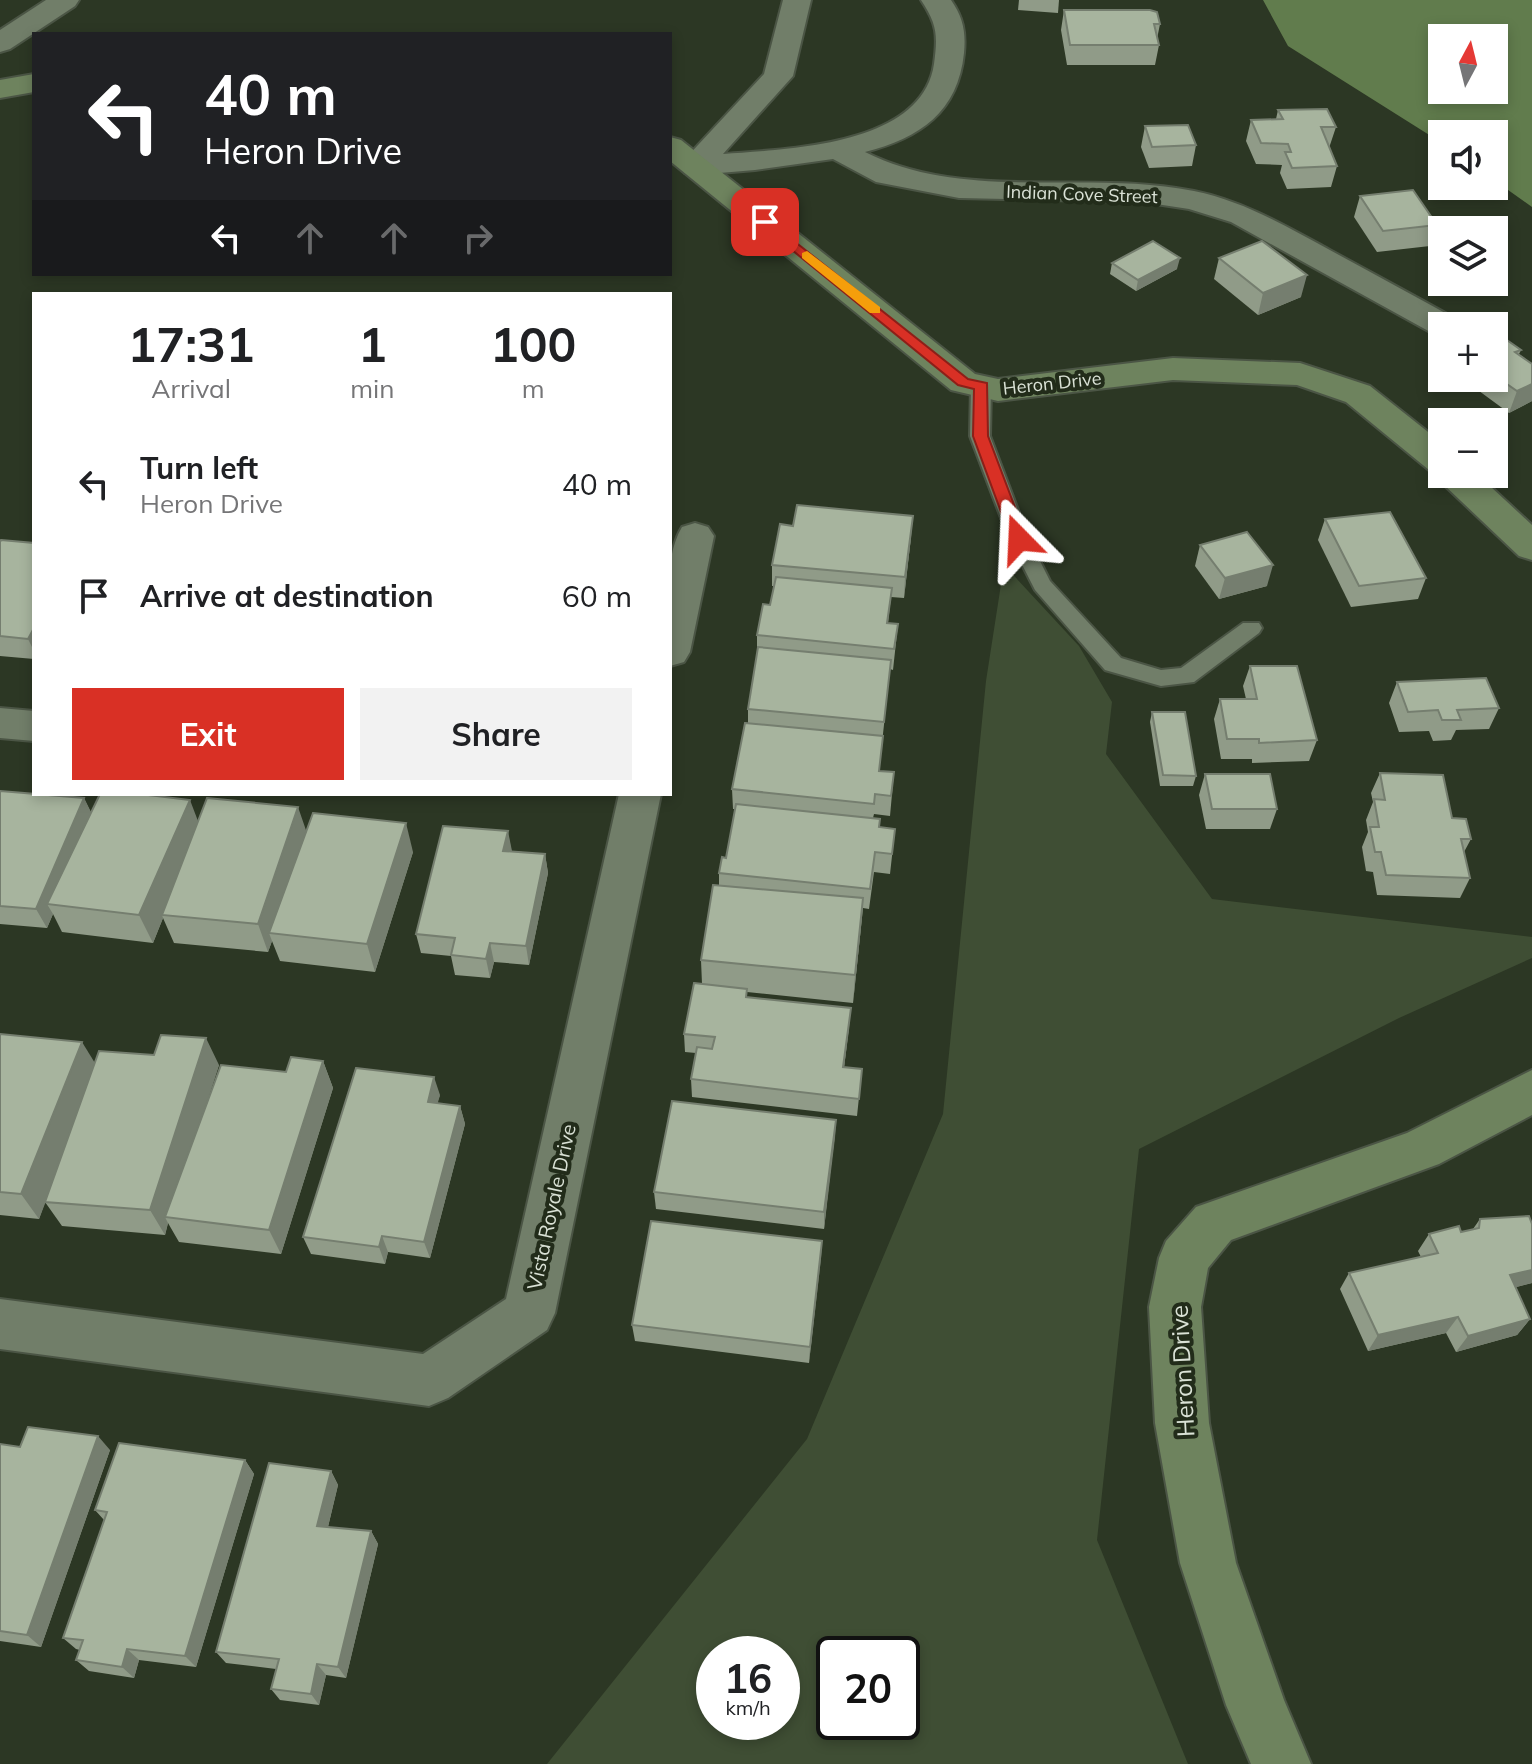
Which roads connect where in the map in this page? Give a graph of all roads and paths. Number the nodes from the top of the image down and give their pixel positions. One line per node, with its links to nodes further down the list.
1 (65, 0): 4 (street)
2 (797, 0): 8 (street)
3 (935, 0): 7 (street)
4 (0, 43)
5 (32, 83): 6 (street)
6 (0, 89)
7 (840, 151): 8 (street); 9 (street, Indian Cove Street)
8 (683, 156): 10 (street, Heron Drive)
9 (1428, 317)
10 (981, 386): 11 (street, Heron Drive); 15 (lane)
11 (1428, 451)
12 (1470, 488): 14 (street)
13 (695, 536): 16 (street)
14 (1532, 547)
15 (1251, 628)
16 (672, 643)
17 (0, 723): 18 (street)
18 (32, 726)
19 (640, 796): 21 (street, Vista Royale Drive)
20 (1532, 1091): 22 (street, Heron Drive)
21 (0, 1324)
22 (1281, 1764)

